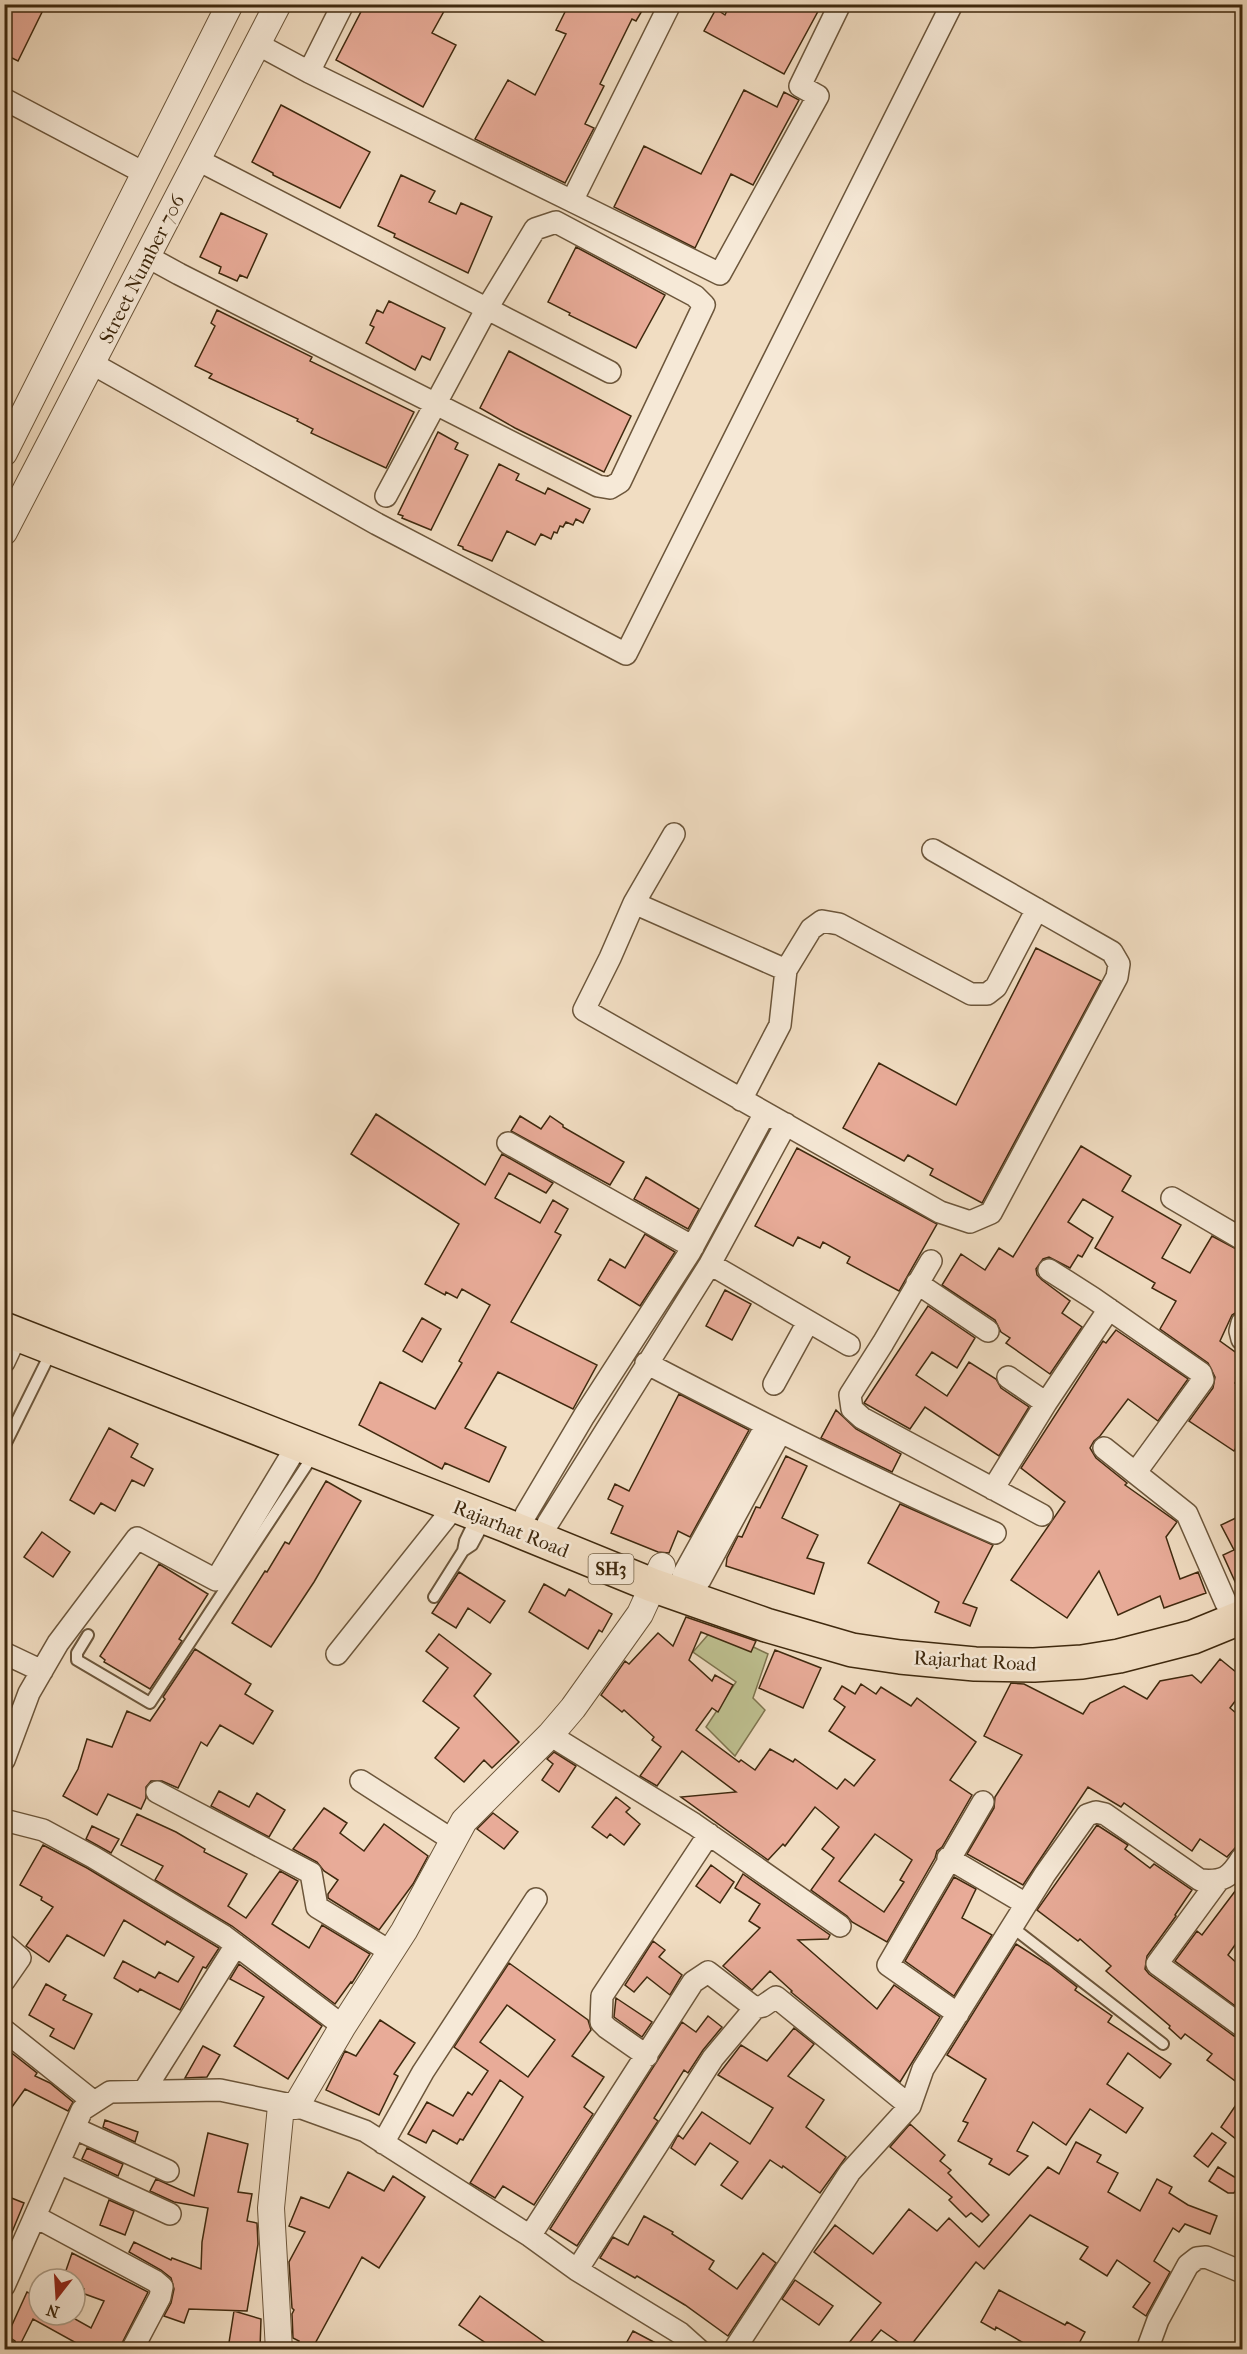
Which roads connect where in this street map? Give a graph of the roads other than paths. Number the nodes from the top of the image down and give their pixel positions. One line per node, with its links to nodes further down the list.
1 (230, 4): 11 (street)
2 (278, 4): 7 (street, Street Number 706)
3 (343, 4): 8 (street)
4 (670, 4): 12 (street)
5 (837, 4): 12 (street)
6 (952, 4): 15 (street)
7 (257, 44): 8 (street); 10 (street, Street Number 706)
8 (309, 72): 12 (street)
9 (4, 99): 11 (street)
10 (198, 160): 13 (street, Street Number 706); 14 (street)
11 (146, 174): 18 (street)
12 (572, 201)
13 (148, 257): 15 (street, Street Number 706); 17 (street)
14 (486, 310): 16 (street); 17 (street); 17 (street)
15 (93, 364): 20 (street, Street Number 706)
16 (610, 372)
17 (434, 404): 19 (street)
18 (4, 453)
19 (386, 496)
20 (4, 532)
21 (674, 834): 23 (street)
22 (933, 850): 24 (street)
23 (634, 903): 25 (street); 26 (street)
24 (1037, 909): 25 (street); 28 (street)
25 (786, 970): 26 (street)
26 (741, 1100): 27 (street)
27 (765, 1113): 28 (street); 32 (street)
28 (786, 1124): 34 (street)
29 (508, 1143): 32 (street)
30 (1172, 1198): 31 (street)
31 (1242, 1239)
32 (691, 1250): 34 (lane); 45 (street)
33 (932, 1261): 36 (street)
34 (710, 1264): 38 (street); 46 (street)
35 (1049, 1270): 37 (street)
36 (917, 1283): 40 (street); 57 (street)
37 (1110, 1309): 49 (street); 56 (street)
38 (808, 1322): 43 (street); 48 (street)
39 (1242, 1323): 42 (street)
40 (988, 1331)
41 (8, 1335): 44 (main road, Rajarhat Road / SH3); 60 (main road, Rajarhat Road / SH3)
42 (1242, 1339)
43 (849, 1345)
44 (54, 1347): 51 (lane); 52 (main road, Rajarhat Road / SH3)
45 (625, 1350): 46 (lane); 54 (street)
46 (646, 1363): 50 (street); 55 (street)
47 (1008, 1377): 49 (street)
48 (774, 1384)
49 (1046, 1403): 57 (street)
50 (773, 1430): 61 (street); 62 (street)
51 (4, 1447)
52 (307, 1448): 58 (main road, Rajarhat Road / SH3); 65 (lane); 68 (street)
53 (1104, 1448): 56 (street)
54 (563, 1449): 55 (street); 60 (street)
55 (587, 1463): 60 (street)
56 (1136, 1472): 64 (street)
57 (993, 1489): 59 (street)
58 (473, 1513): 62 (main road, Rajarhat Road / SH3); 63 (lane); 67 (street)
59 (1042, 1515)
60 (537, 1519): 62 (main road, Rajarhat Road / SH3)
61 (995, 1533)
62 (674, 1577): 64 (main road, Rajarhat Road / SH3); 64 (main road, Rajarhat Road / SH3); 69 (street)
63 (434, 1596)
64 (1237, 1605)
65 (88, 1635)
66 (4, 1653): 68 (street)
67 (337, 1654)
68 (42, 1671): 70 (street)
69 (550, 1735): 75 (street); 76 (street)
70 (4, 1760)
71 (361, 1780): 76 (street)
72 (157, 1792): 86 (street)
73 (983, 1802): 77 (street)
74 (4, 1820): 85 (street)
75 (709, 1834): 82 (street); 94 (street)
76 (453, 1841): 86 (street)
77 (948, 1858): 81 (street); 89 (street)
78 (1242, 1858): 79 (street)
79 (1218, 1881): 81 (street); 91 (street)
80 (536, 1899): 100 (street)
81 (1026, 1904): 83 (street)
82 (840, 1926)
83 (1012, 1928): 89 (street); 93 (lane)
84 (4, 1944): 87 (street)
85 (236, 1945): 90 (street); 95 (street)
86 (391, 1952): 90 (street)
87 (4, 1981)
88 (755, 2008): 94 (street); 98 (street); 107 (street)
89 (958, 2014): 98 (street)
90 (343, 2026): 97 (street)
91 (1242, 2026)
92 (4, 2030): 96 (street)
93 (1163, 2044)
94 (646, 2055): 105 (street)
95 (144, 2091): 96 (street); 97 (street)
96 (94, 2102): 99 (street)
97 (296, 2106): 100 (street); 112 (street)
98 (910, 2106): 114 (street)
99 (74, 2128): 101 (street); 102 (street)
100 (383, 2143): 105 (street)
101 (59, 2163): 103 (street); 104 (street)
102 (168, 2171)
103 (170, 2214)
104 (36, 2217): 106 (street); 111 (street)
105 (530, 2236): 107 (street)
106 (10, 2257): 109 (street)
107 (577, 2270): 110 (street)
108 (1242, 2272): 115 (street)
109 (4, 2286)
110 (675, 2341): 113 (street)
111 (132, 2349)
112 (279, 2349)
113 (699, 2349)
114 (734, 2349)
115 (1147, 2349)

